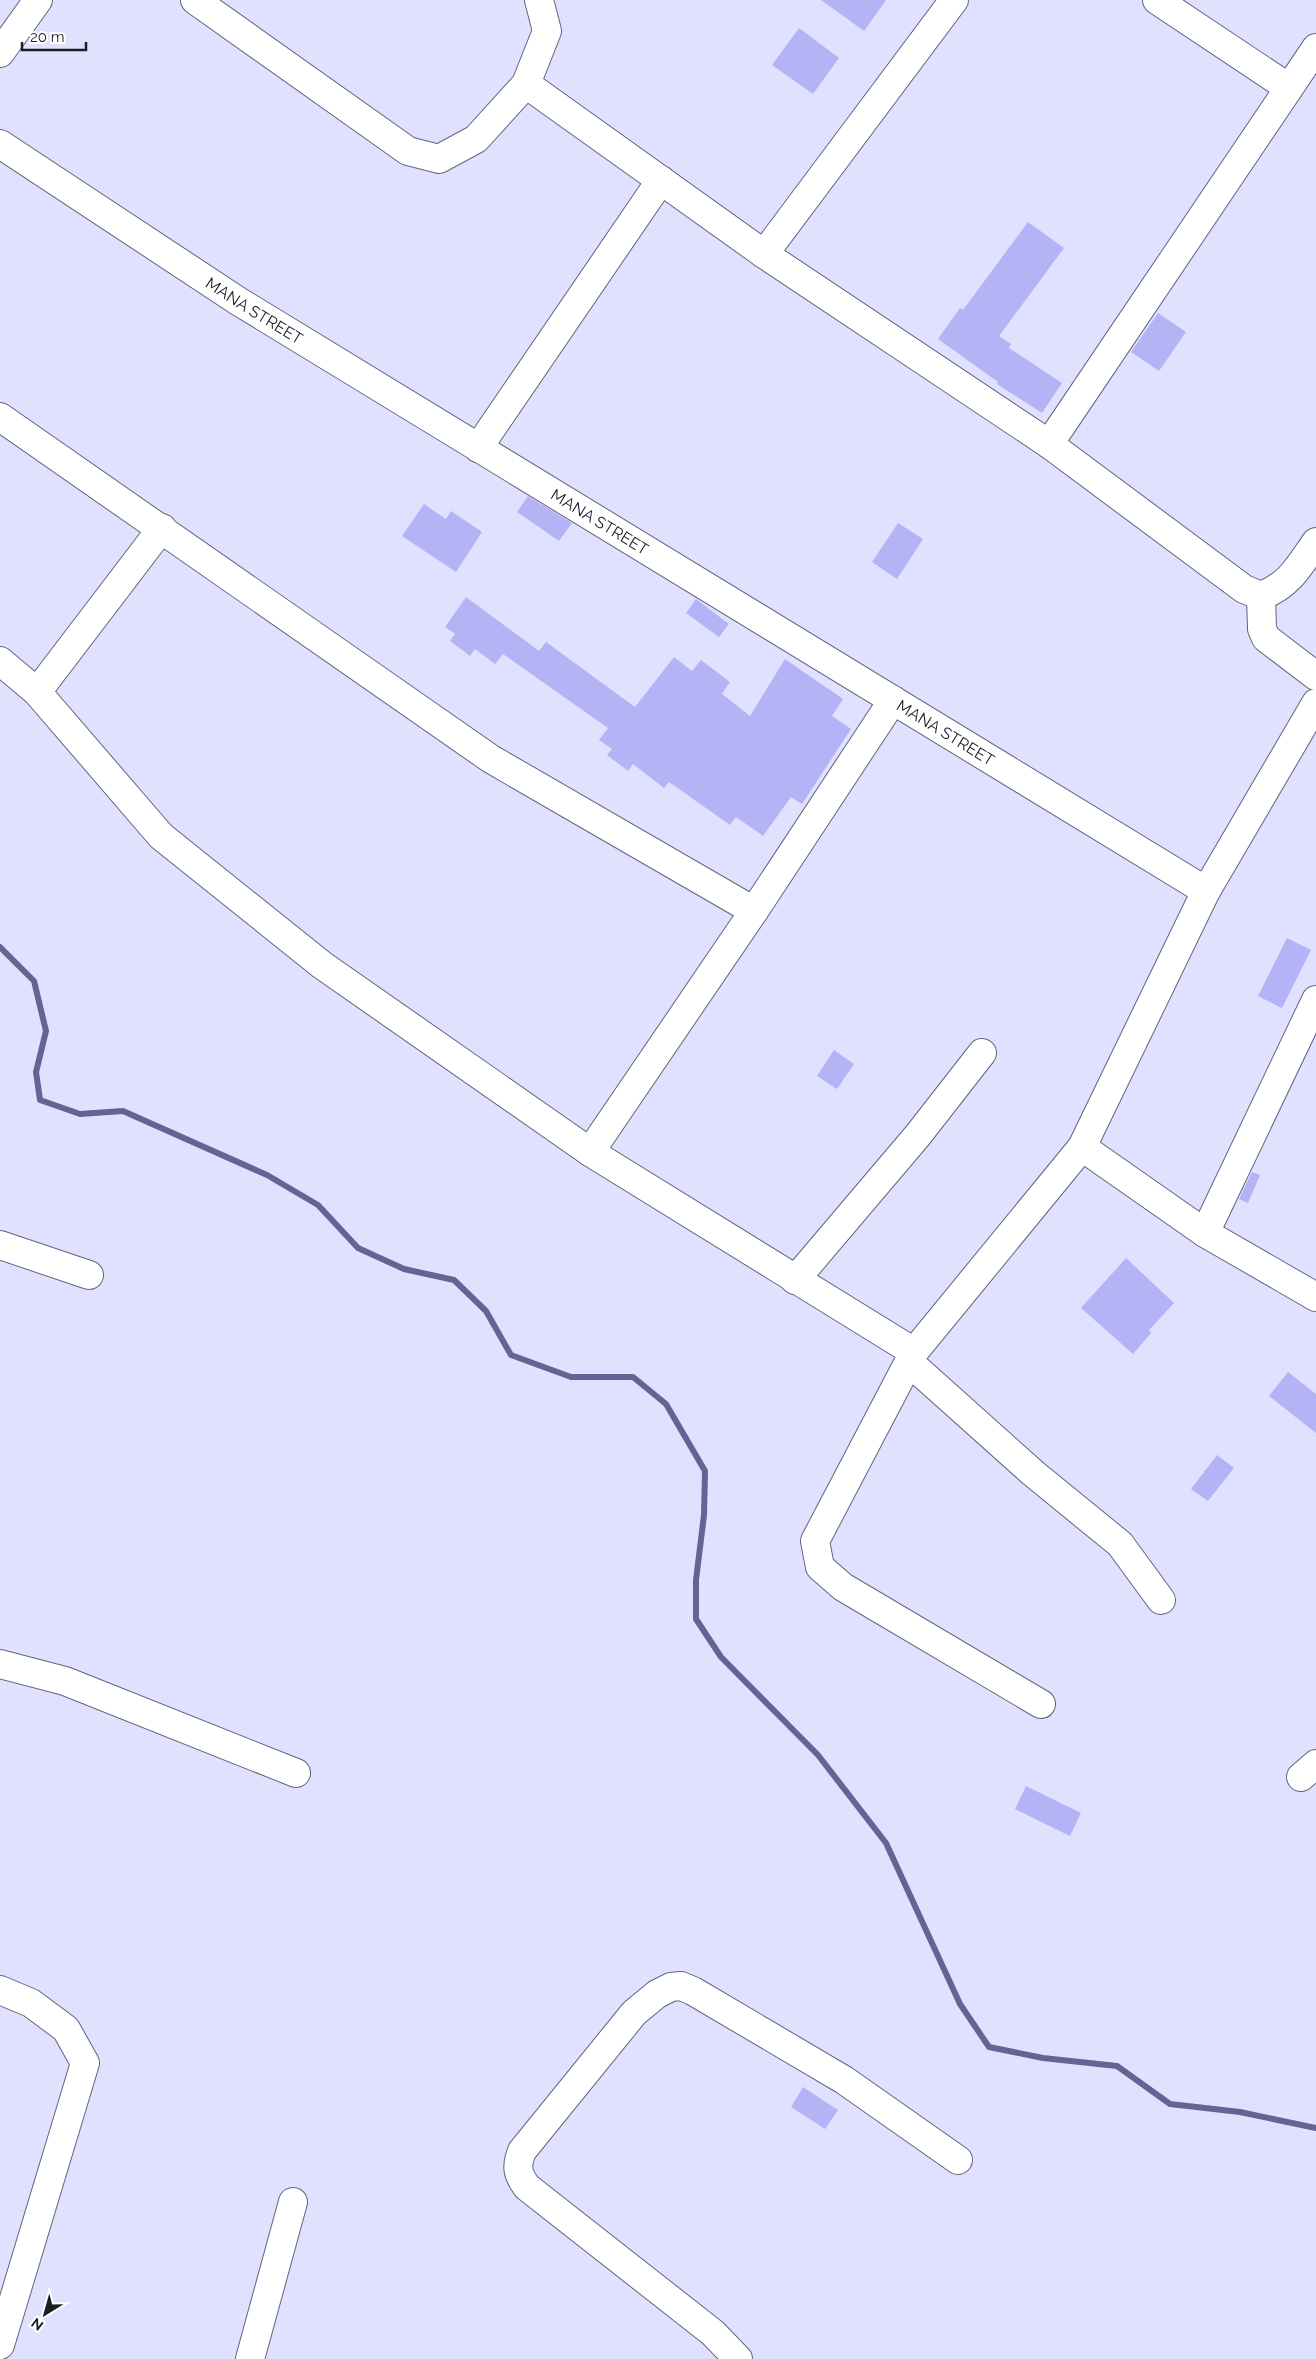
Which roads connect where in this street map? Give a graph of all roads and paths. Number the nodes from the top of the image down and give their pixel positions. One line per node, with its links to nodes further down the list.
1 (38, 0): 7 (street)
2 (195, 0): 8 (street)
3 (539, 0): 8 (street)
4 (954, 0): 12 (street)
5 (1157, 0): 9 (street)
6 (1316, 48): 9 (street)
7 (0, 53)
8 (526, 84): 11 (street)
9 (1289, 88): 14 (street)
10 (0, 144): 15 (street, MANA STREET)
11 (661, 180): 12 (street); 15 (street)
12 (764, 254): 14 (street)
13 (0, 418): 16 (street)
14 (1049, 444): 18 (street)
15 (478, 448): 22 (street, MANA STREET)
16 (162, 528): 21 (street); 25 (street)
17 (1316, 542): 18 (street)
18 (1261, 596): 20 (street)
19 (0, 661): 21 (street)
20 (1316, 676)
21 (37, 692): 29 (street)
22 (893, 700): 24 (street, MANA STREET); 25 (street)
23 (1316, 703): 24 (street)
24 (1206, 891): 28 (street)
25 (754, 911): 29 (street)
26 (1316, 1000): 30 (street)
27 (982, 1053): 33 (street)
28 (1082, 1147): 30 (street); 35 (street)
29 (590, 1152): 33 (street)
30 (1205, 1234): 34 (street)
31 (0, 1245): 32 (street)
32 (89, 1275)
33 (795, 1280): 35 (street)
34 (1316, 1297)
35 (911, 1357): 36 (street); 38 (street)
36 (1161, 1600)
37 (0, 1664): 39 (street)
38 (1041, 1704)
39 (296, 1773)
40 (0, 1990): 43 (street)
41 (958, 2160): 45 (street)
42 (293, 2202): 44 (street)
43 (0, 2345)
44 (250, 2359)
45 (738, 2359)

